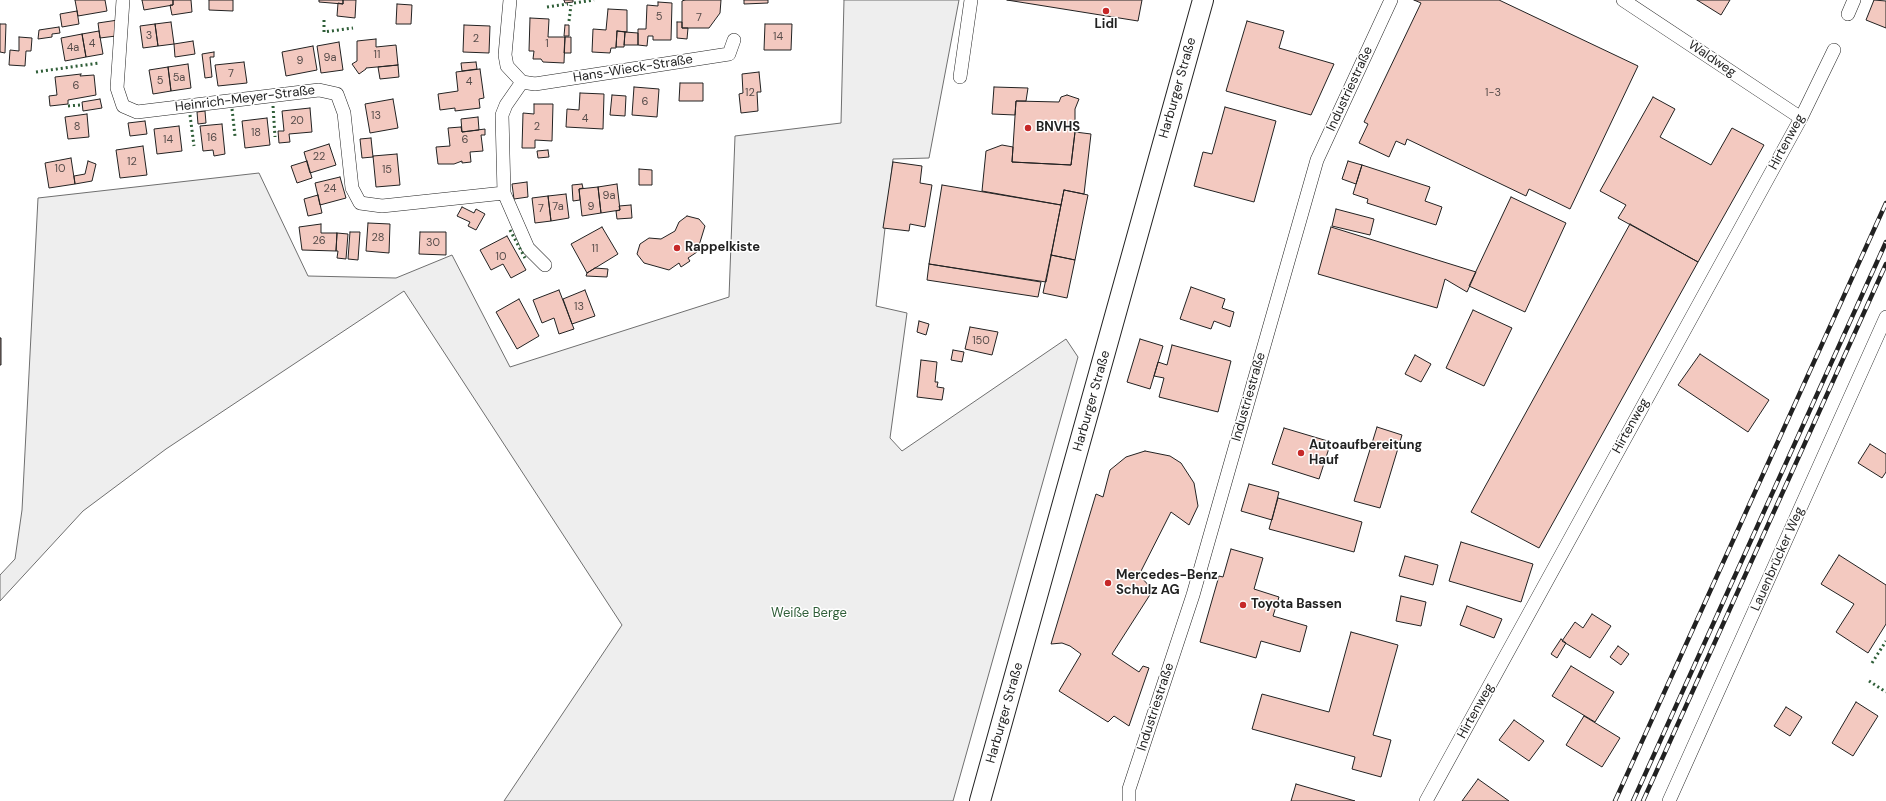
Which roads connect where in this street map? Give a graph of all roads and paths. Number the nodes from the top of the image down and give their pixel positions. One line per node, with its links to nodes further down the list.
1 (123, 0): 14 (street, Heinrich-Meyer-Straße)
2 (510, 0): 12 (street)
3 (971, 0): 11 (street)
4 (1203, 0): 17 (main road, Harburger Straße)
5 (1391, 0): 18 (street, Industriestraße)
6 (1623, 0): 13 (street, Waldweg)
7 (1854, 0): 8 (street)
8 (1848, 14)
9 (734, 40): 12 (street, Hans-Wieck-Straße)
10 (1834, 50): 13 (street, Hirtenweg)
11 (960, 77)
12 (522, 82): 14 (street)
13 (1801, 118): 19 (street, Hirtenweg)
14 (504, 193): 15 (street)
15 (545, 265)
16 (1886, 317): 20 (street, Lauenbrücker Weg)
17 (980, 801)
18 (1130, 801)
19 (1426, 801)
20 (1669, 801)

